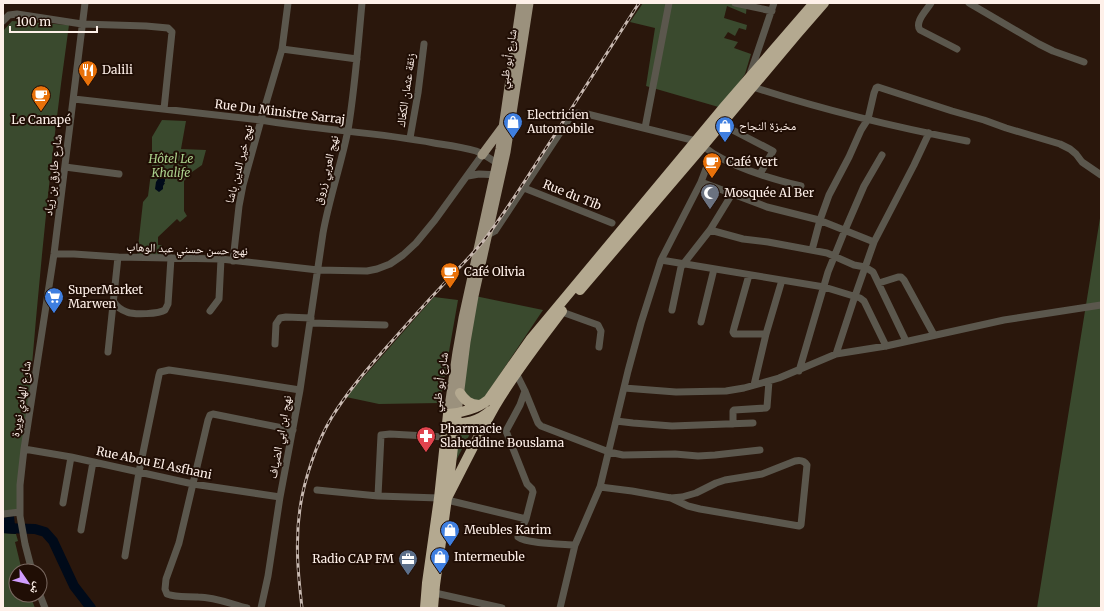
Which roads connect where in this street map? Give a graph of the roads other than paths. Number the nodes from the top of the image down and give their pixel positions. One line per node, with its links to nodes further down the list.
1 (85, 3): 15 (street, شارع طارق بن زياد)
2 (288, 3): 18 (street, نهج خير الدين باشا)
3 (362, 3): 19 (street, نهج العربي زروق)
4 (521, 3): 27 (main road, شارع أبو ظبي)
5 (529, 3): 38 (main road, شارع أبو ظبي)
6 (669, 3): 28 (street)
7 (735, 3): 13 (street)
8 (774, 3): 13 (street)
9 (814, 3): 21 (highway)
10 (824, 3): 21 (highway)
11 (931, 3): 17 (street)
12 (969, 3): 20 (street)
13 (772, 11): 21 (street)
14 (3, 21): 15 (street)
15 (82, 24): 22 (street, شارع طارق بن زياد); 23 (street)
16 (424, 44): 31 (street, زنقة عثمان الكعّاك)
17 (957, 49)
18 (282, 50): 19 (street); 25 (street, نهج خير الدين باشا)
19 (357, 59): 29 (street, نهج العربي زروق)
20 (1084, 62)
21 (750, 84): 24 (street); 26 (highway); 33 (highway)
22 (74, 99): 23 (street, Rue Du Ministre Sarraj); 37 (street, شارع طارق بن زياد)
23 (164, 109): 25 (street, Rue Du Ministre Sarraj)
24 (868, 119): 30 (street); 41 (street); 47 (street)
25 (260, 120): 29 (street, Rue Du Ministre Sarraj); 60 (street, نهج خير الدين باشا)
26 (722, 124): 33 (highway); 40 (street)
27 (504, 125): 35 (main road); 38 (main road, شارع أبو ظبي)
28 (646, 128): 33 (street); 45 (street)
29 (348, 131): 31 (street, Rue Du Ministre Sarraj); 64 (street, نهج العربي زروق)
30 (930, 133): 32 (street); 52 (street)
31 (410, 138): 35 (street, Rue Du Ministre Sarraj)
32 (966, 141)
33 (699, 144): 34 (street); 74 (highway); 94 (highway)
34 (714, 154): 40 (street); 43 (street)
35 (482, 155): 38 (street, Rue Du Ministre Sarraj); 42 (street, نهج حسن حسني عبد الوهاب)
36 (882, 156): 50 (street)
37 (65, 167): 39 (street); 54 (street, شارع طارق بن زياد)
38 (499, 170): 42 (street); 51 (main road, شارع أبو ظبي)
39 (119, 174)
40 (760, 174): 44 (street)
41 (1101, 175)
42 (468, 176): 64 (street, نهج حسن حسني عبد الوهاب)
43 (700, 182): 46 (street); 59 (street)
44 (801, 186)
45 (524, 188): 48 (street, Rue du Tib); 51 (street)
46 (732, 194): 47 (street); 49 (street)
47 (820, 220): 50 (street); 53 (street)
48 (612, 223)
49 (710, 230): 53 (street); 61 (street)
50 (845, 230): 52 (street); 55 (street)
51 (484, 237): 93 (main road, شارع أبو ظبي); 96 (main road, شارع أبو ظبي)
52 (874, 242): 62 (street)
53 (812, 250): 55 (street)
54 (54, 254): 56 (street, نهج حسن حسني عبد الوهاب); 102 (street, شارع الهادي نويرة)
55 (835, 256): 62 (street); 68 (street)
56 (118, 257): 57 (street, نهج حسن حسني عبد الوهاب); 70 (street)
57 (171, 258): 58 (street, نهج حسن حسني عبد الوهاب); 70 (street)
58 (221, 259): 60 (street, نهج حسن حسني عبد الوهاب); 73 (street)
59 (661, 260): 61 (street); 90 (street)
60 (233, 261): 64 (street, نهج حسن حسني عبد الوهاب)
61 (683, 264): 63 (street); 72 (street)
62 (865, 267): 67 (street); 69 (street)
63 (714, 269): 65 (street); 76 (street)
64 (318, 270): 75 (street, نهج ابن ابي الضياف)
65 (749, 275): 66 (street); 78 (street)
66 (782, 280): 68 (street); 78 (street)
67 (879, 283): 79 (street); 80 (street)
68 (824, 287): 69 (street); 86 (street)
69 (855, 296): 82 (street); 85 (street)
70 (114, 302): 84 (street)
71 (1101, 305): 79 (street)
72 (672, 310)
73 (210, 311)
74 (562, 312): 83 (street); 87 (highway)
75 (310, 321): 77 (street); 81 (street); 91 (street, نهج ابن ابي الضياف)
76 (701, 322)
77 (385, 324)
78 (766, 334): 89 (street)
79 (934, 335): 80 (street)
80 (906, 342): 82 (street)
81 (275, 344)
82 (886, 346): 85 (street)
83 (599, 347)
84 (108, 352)
85 (836, 354): 86 (street)
86 (799, 371): 88 (street)
87 (516, 373): 92 (street); 95 (highway)
88 (769, 381): 89 (street); 99 (street)
89 (754, 385): 90 (street)
90 (624, 388): 97 (street)
91 (300, 390): 100 (street, نهج ابن ابي الضياف); 107 (street)
92 (525, 391): 104 (street); 118 (street)
93 (460, 393): 94 (highway); 96 (main road, شارع أبو ظبي)
94 (481, 405): 96 (highway)
95 (495, 406): 96 (highway); 114 (highway)
96 (452, 419): 101 (highway, شارع أبو ظبي); 114 (highway, شارع أبو ظبي)
97 (616, 421): 99 (street); 104 (street)
98 (753, 423): 99 (street)
99 (733, 424)
100 (293, 430): 108 (street); 112 (street, نهج ابن ابي الضياف)
101 (445, 437): 111 (street); 114 (highway, شارع أبو ظبي)
102 (24, 449): 105 (street, Rue Abou El Asfhani); 117 (street, شارع الهادي نويرة)
103 (760, 450): 104 (street)
104 (609, 452): 109 (street)
105 (71, 457): 106 (street, Rue Abou El Asfhani); 115 (street)
106 (92, 462): 107 (street, Rue Abou El Asfhani); 119 (street)
107 (139, 472): 108 (street, Rue Abou El Asfhani); 121 (street)
108 (193, 484): 112 (street, Rue Abou El Asfhani); 124 (street)
109 (600, 487): 113 (street); 120 (street)
110 (317, 490): 111 (street)
111 (378, 496): 114 (street)
112 (280, 497): 125 (street, نهج ابن ابي الضياف)
113 (671, 498): 113 (street)
114 (444, 499): 118 (street); 123 (highway, شارع أبو ظبي); 126 (highway, شارع أبو ظبي)
115 (64, 503)
116 (3, 514): 117 (street)
117 (20, 514): 122 (street, شارع الهادي نويرة)
118 (526, 519): 120 (street)
119 (81, 530)
120 (575, 545): 129 (street)
121 (125, 556)
122 (30, 563)
123 (435, 593): 127 (highway, شارع أبو ظبي); 128 (street)
124 (247, 608)
125 (260, 608)
126 (425, 608)
127 (434, 608)
128 (502, 608)
129 (560, 608)

